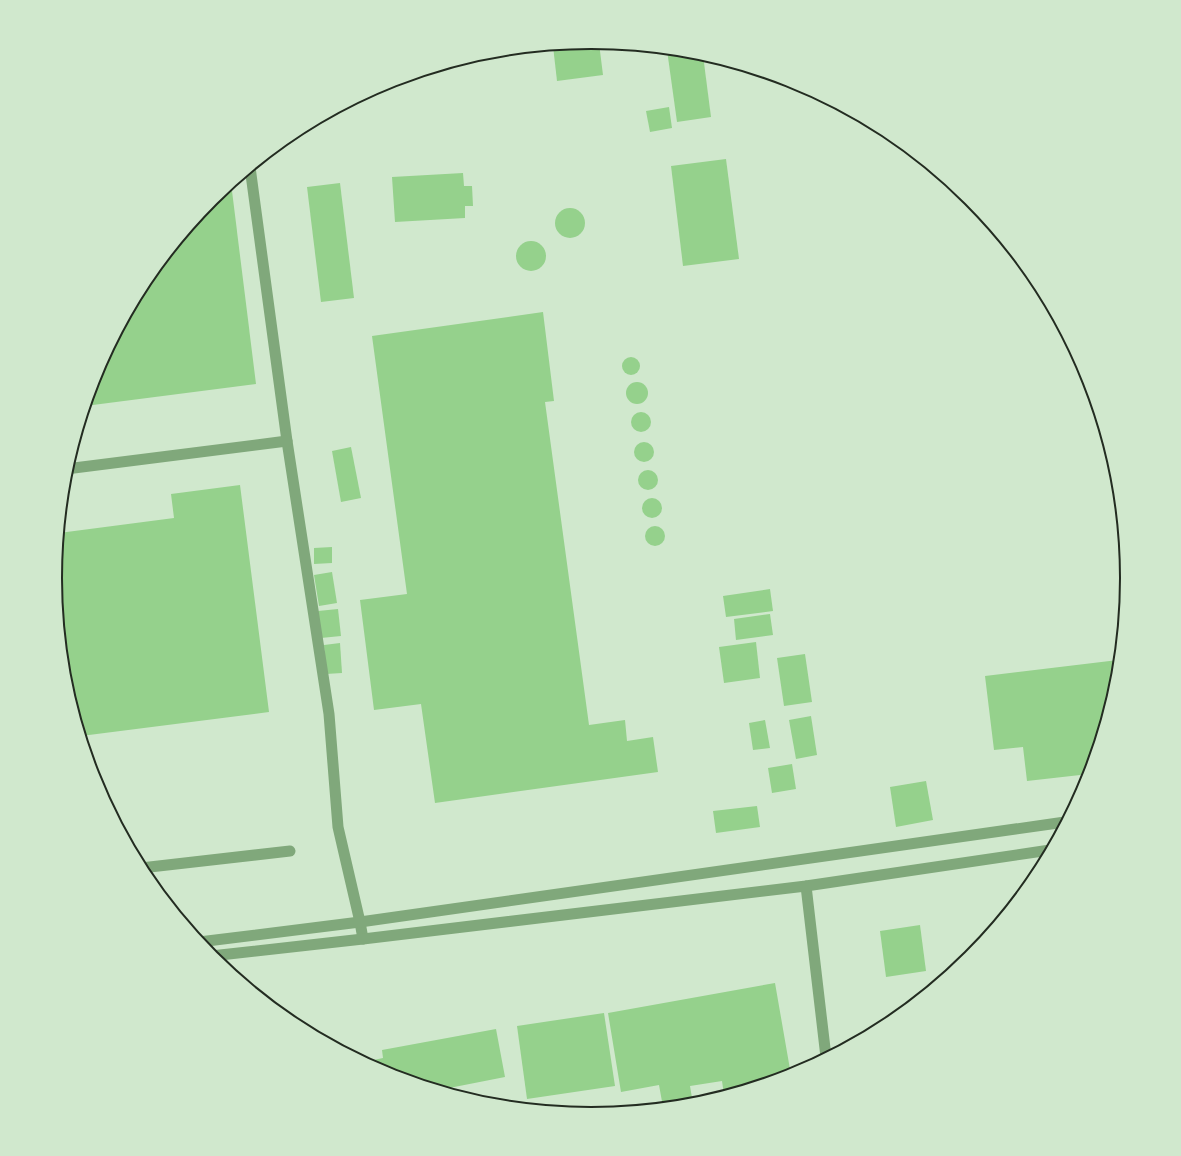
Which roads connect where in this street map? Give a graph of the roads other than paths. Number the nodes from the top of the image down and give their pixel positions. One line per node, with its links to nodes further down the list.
1 (251, 173): 2 (street)
2 (287, 441): 3 (street); 9 (street)
3 (74, 468)
4 (1059, 823): 9 (street)
5 (290, 851): 7 (street)
6 (1044, 851): 8 (street)
7 (148, 867)
8 (806, 886): 10 (street); 13 (street)
9 (360, 922): 10 (street); 11 (street)
10 (362, 939): 12 (street)
11 (206, 941)
12 (219, 955)
13 (825, 1051)

